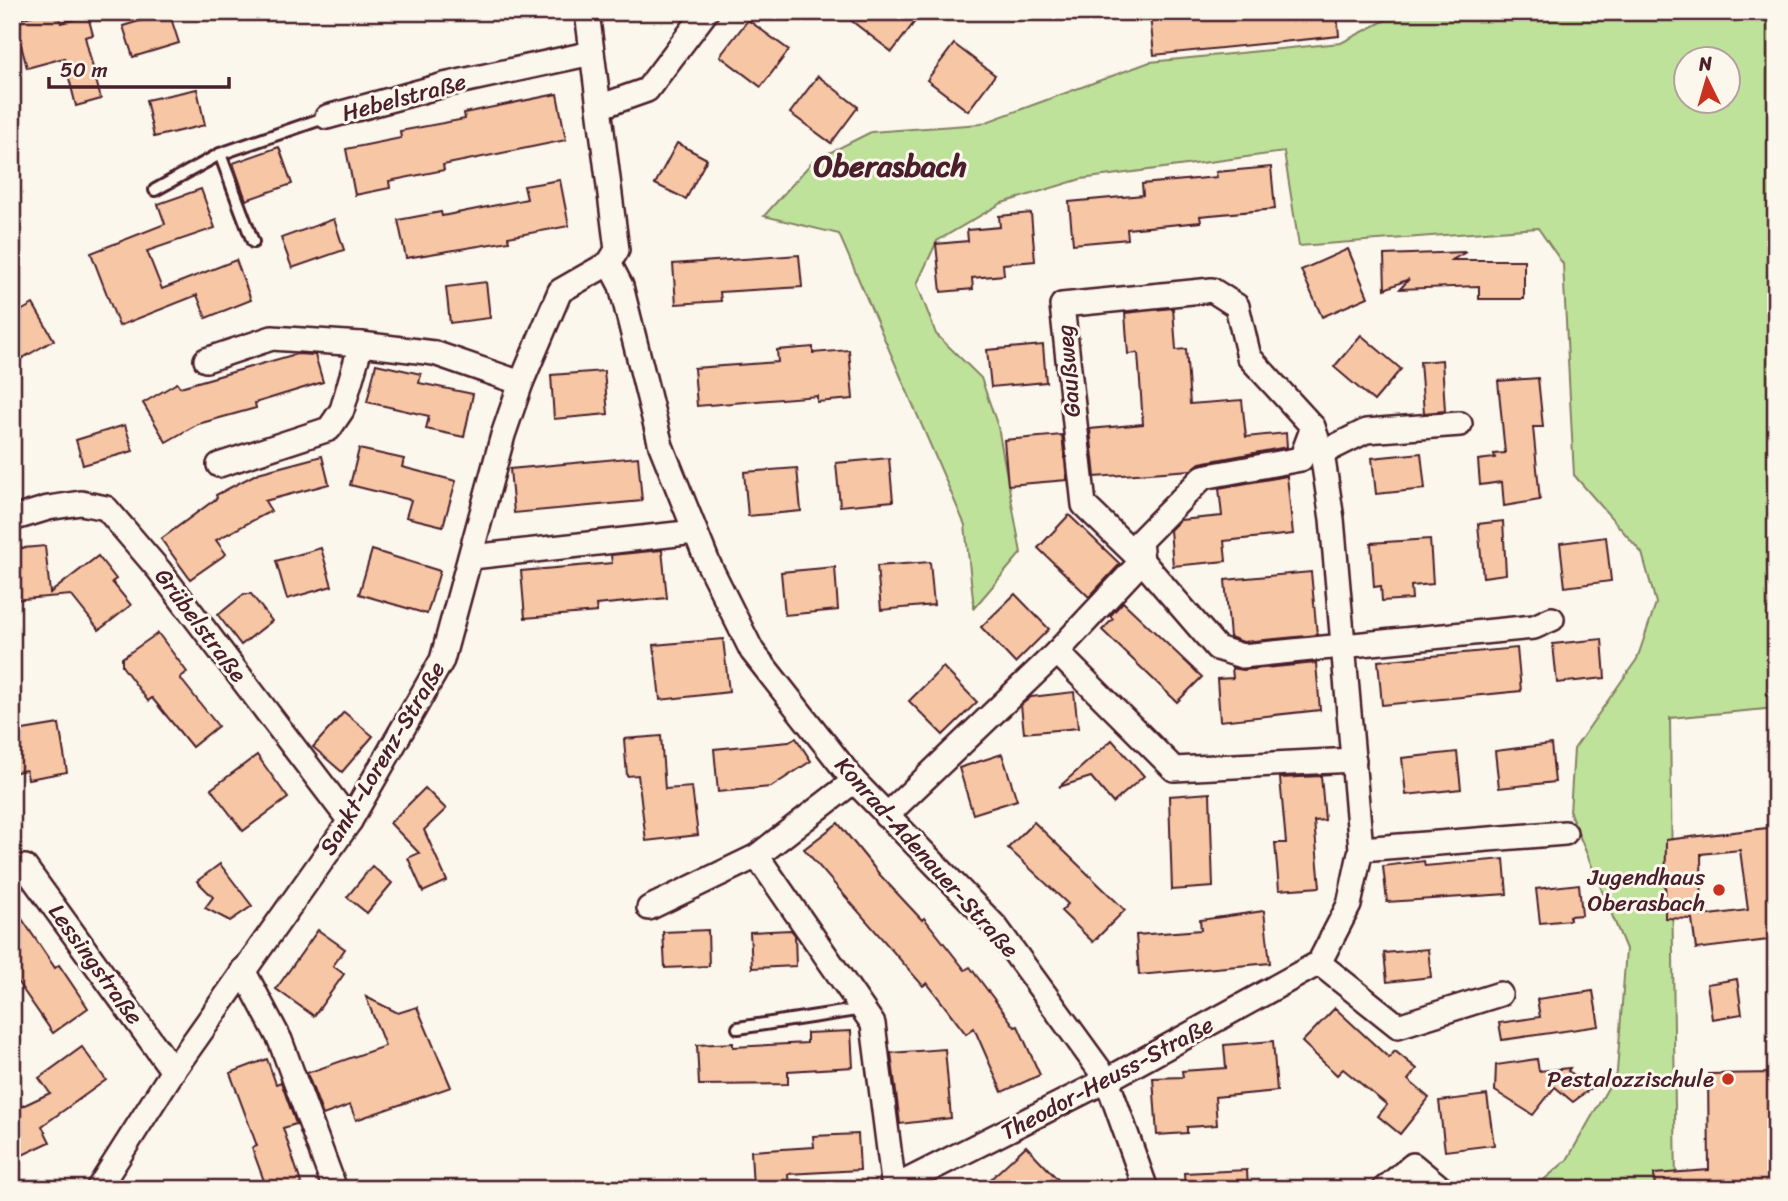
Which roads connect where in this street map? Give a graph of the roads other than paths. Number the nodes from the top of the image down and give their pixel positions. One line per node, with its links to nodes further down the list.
1 (587, 12): 3 (street)
2 (706, 12): 4 (street)
3 (592, 53): 4 (street); 5 (street, Hebelstraße)
4 (599, 107): 9 (street)
5 (327, 117): 6 (lane, Hebelstraße)
6 (220, 153): 7 (lane, Hebelstraße); 8 (lane)
7 (155, 190)
8 (253, 242)
9 (609, 263): 12 (street, Sankt-Lorenz-Straße); 18 (street, Konrad-Adenauer-Straße)
10 (361, 344): 11 (street); 12 (street); 16 (street)
11 (206, 360)
12 (522, 383): 19 (street, Sankt-Lorenz-Straße)
13 (1460, 424): 15 (street)
14 (1313, 426): 15 (street); 20 (street); 20 (street, Gaußweg)
15 (1322, 453): 22 (street)
16 (219, 465)
17 (12, 519): 27 (street, Grübelstraße)
18 (695, 532): 19 (street); 25 (street, Konrad-Adenauer-Straße)
19 (472, 557): 27 (street, Sankt-Lorenz-Straße)
20 (1142, 561): 22 (street); 23 (street)
21 (1552, 619): 22 (street)
22 (1341, 647): 24 (street)
23 (1057, 652): 24 (street); 26 (street)
24 (1354, 760): 29 (street)
25 (854, 781): 26 (street, Konrad-Adenauer-Straße); 30 (street)
26 (886, 816): 39 (street, Konrad-Adenauer-Straße)
27 (350, 821): 34 (street, Sankt-Lorenz-Straße)
28 (1565, 833): 29 (street)
29 (1361, 849): 33 (street)
30 (757, 856): 32 (street); 36 (street)
31 (12, 867): 38 (street, Lessingstraße)
32 (649, 908)
33 (1319, 963): 35 (street); 39 (street, Theodor-Heuss-Straße)
34 (243, 970): 38 (street, Sankt-Lorenz-Straße); 42 (street)
35 (1500, 994)
36 (863, 1009): 37 (lane); 40 (street)
37 (738, 1028)
38 (173, 1071): 41 (street, Sankt-Lorenz-Straße)
39 (1107, 1080): 40 (street, Theodor-Heuss-Straße); 43 (street, Konrad-Adenauer-Straße)
40 (894, 1188)
41 (98, 1189)
42 (335, 1189)
43 (1146, 1189)
44 (1384, 1189): 45 (street)
45 (1442, 1189)

